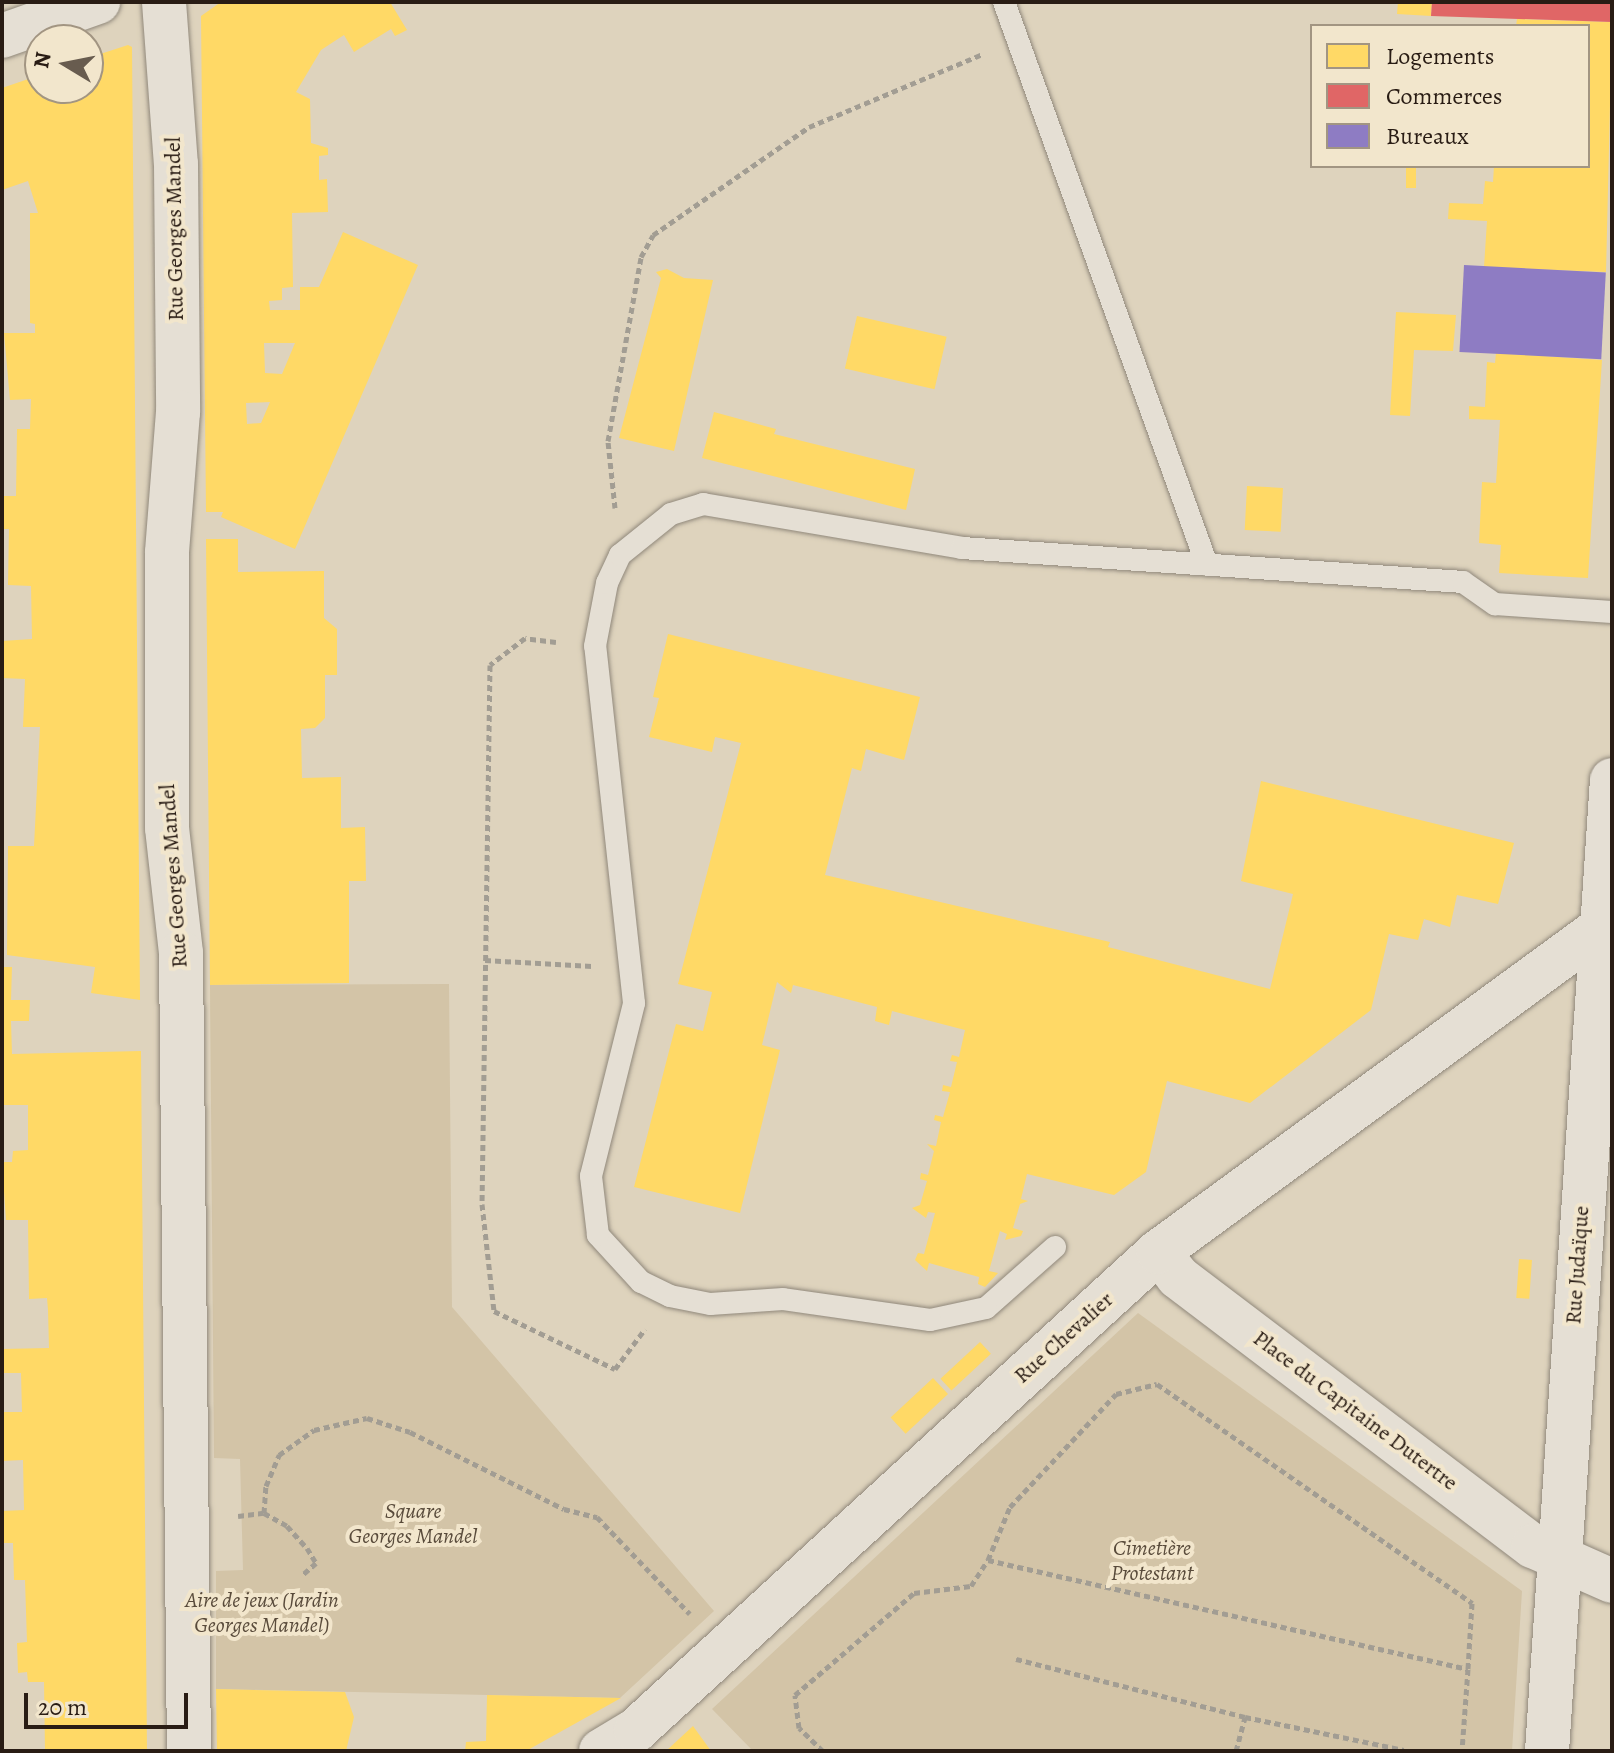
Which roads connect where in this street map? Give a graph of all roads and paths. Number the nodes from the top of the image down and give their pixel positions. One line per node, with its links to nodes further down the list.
1 (98, 2): 4 (street)
2 (164, 2): 28 (street, Rue Georges Mandel)
3 (1004, 2): 5 (lane)
4 (2, 36)
5 (1018, 39): 6 (path); 7 (lane)
6 (616, 517)
7 (1207, 565): 8 (lane); 9 (lane)
8 (1612, 612)
9 (595, 646): 12 (path); 13 (lane)
10 (1612, 780): 11 (street, Rue Judaïque)
11 (1607, 924): 15 (street, Rue Chevalier); 20 (street, Rue Judaïque)
12 (485, 960): 13 (path); 16 (path)
13 (633, 968): 16 (lane)
14 (1055, 1247): 16 (lane)
15 (1158, 1252): 20 (street, Place du Capitaine Dutertre); 29 (street, Rue Chevalier)
16 (670, 1296)
17 (264, 1513): 18 (path); 21 (path); 23 (path)
18 (241, 1515)
19 (988, 1560): 25 (path); 25 (path); 30 (path)
20 (1559, 1560): 22 (street, Place du Capitaine Dutertre); 33 (street, Rue Judaïque)
21 (302, 1575)
22 (1612, 1581)
23 (700, 1624)
24 (1016, 1659): 26 (path)
25 (1468, 1669): 32 (path)
26 (1245, 1717): 27 (path); 31 (path)
27 (1404, 1750)
28 (189, 1751)
29 (601, 1751)
30 (823, 1751)
31 (1236, 1751)
32 (1462, 1751)
33 (1547, 1751)

